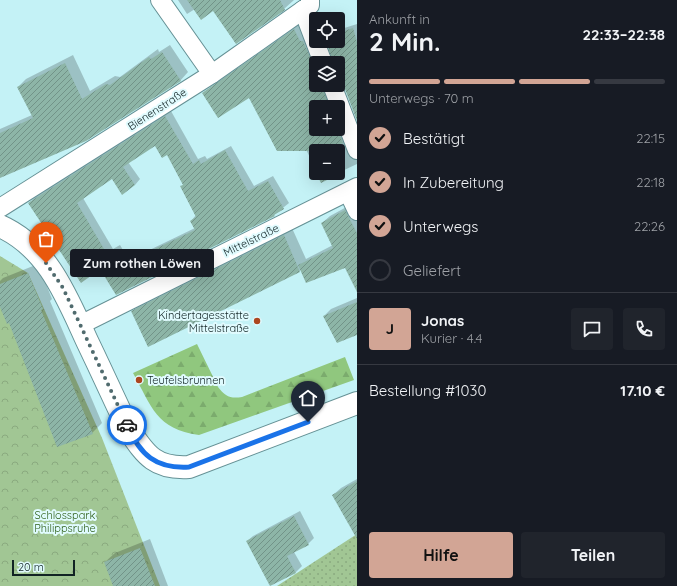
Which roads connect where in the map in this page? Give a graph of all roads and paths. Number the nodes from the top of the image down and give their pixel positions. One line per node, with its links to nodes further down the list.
1 (160, 0): 4 (street)
2 (307, 5): 3 (street); 4 (street, Bienenstraße)
3 (321, 56)
4 (212, 74): 8 (street, Bienenstraße)
5 (335, 92): 6 (street)
6 (357, 150)
7 (353, 189): 9 (street); 11 (street, Mittelstraße)
8 (0, 208)
9 (357, 211)
10 (0, 226): 11 (main road)
11 (80, 325): 12 (main road)
12 (357, 403)

